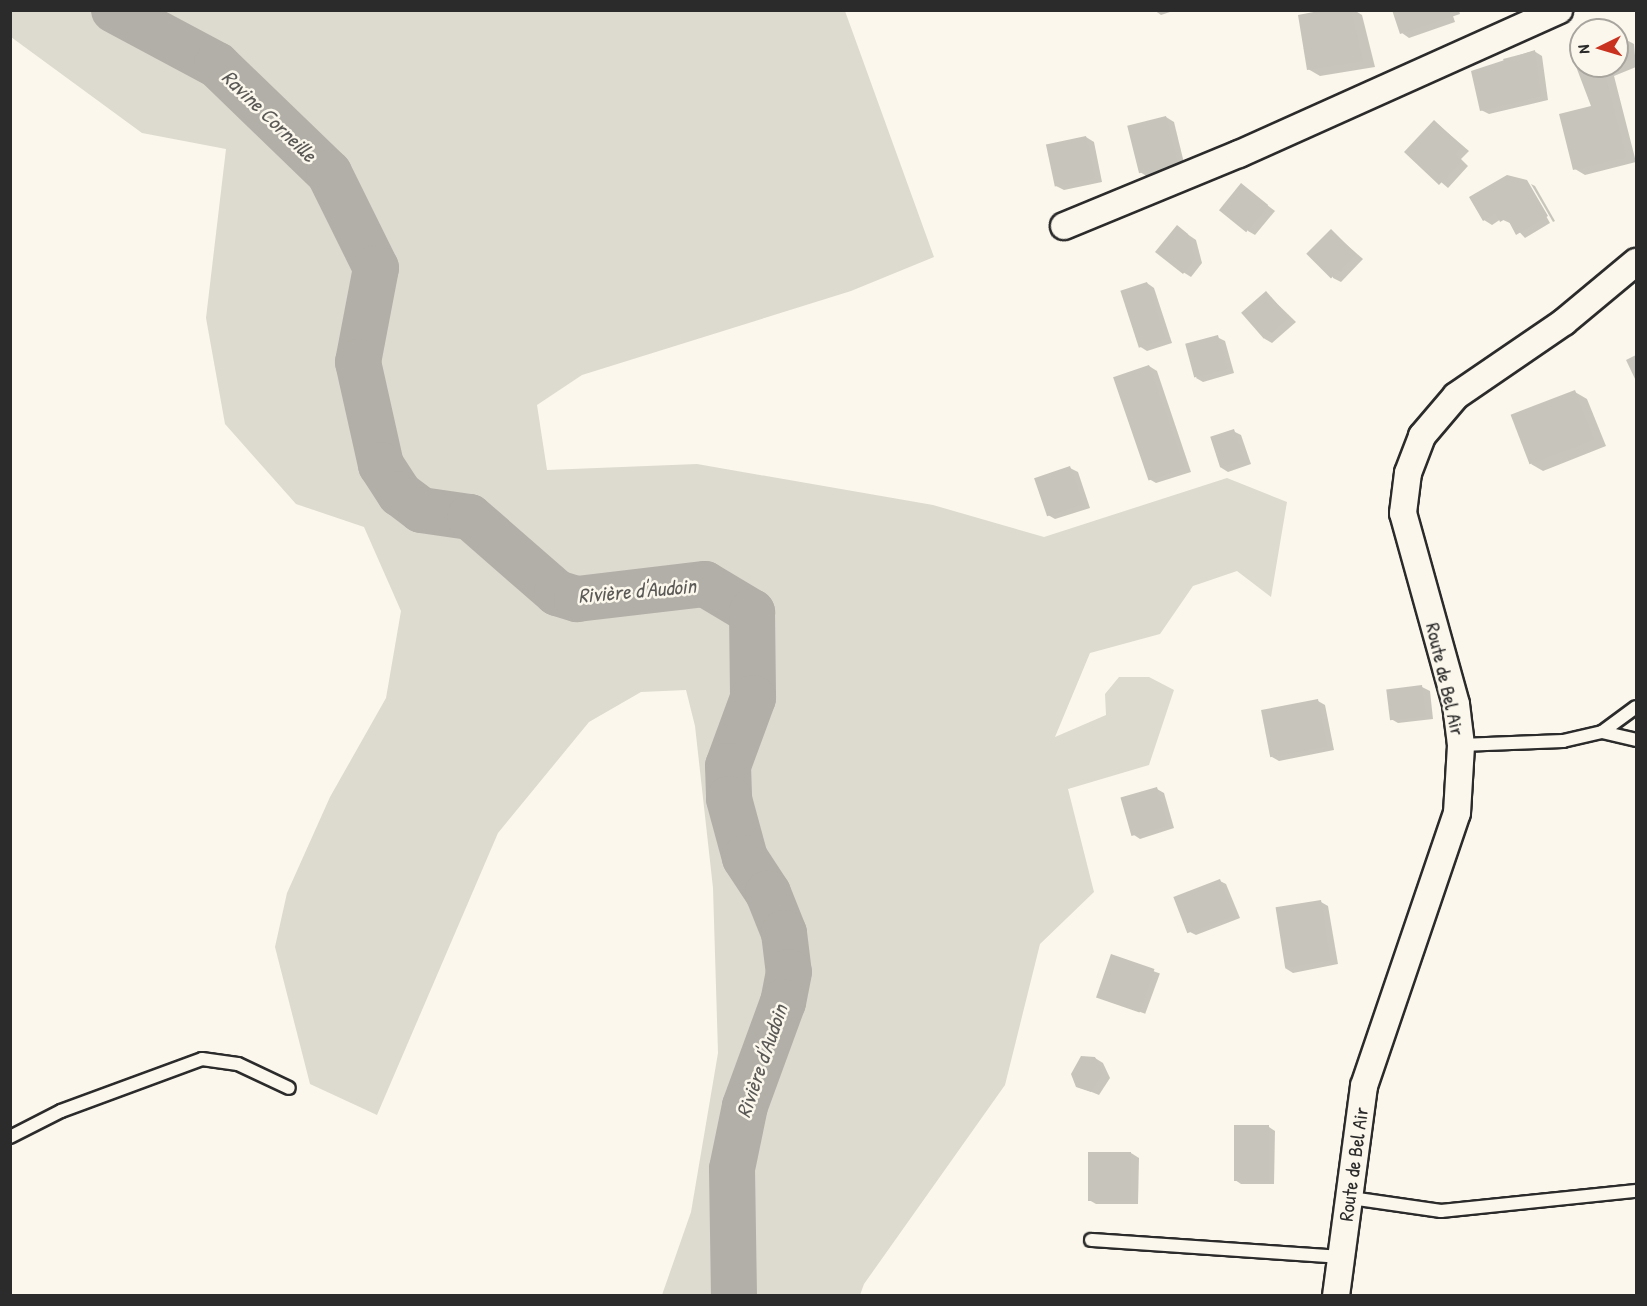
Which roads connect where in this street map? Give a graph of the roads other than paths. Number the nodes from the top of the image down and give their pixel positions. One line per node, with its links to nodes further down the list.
1 (1559, 10): 2 (street)
2 (1064, 226)
3 (1636, 262): 7 (street, Route de Bel Air)
4 (1636, 707): 5 (lane)
5 (1602, 732): 6 (lane); 7 (lane)
6 (1636, 740)
7 (1461, 745): 11 (street, Route de Bel Air)
8 (289, 1088): 9 (lane)
9 (10, 1137)
10 (1636, 1191): 11 (lane)
11 (1351, 1198): 13 (street, Route de Bel Air)
12 (1090, 1240): 13 (lane)
13 (1339, 1257): 14 (street, Route de Bel Air)
14 (1336, 1296)

